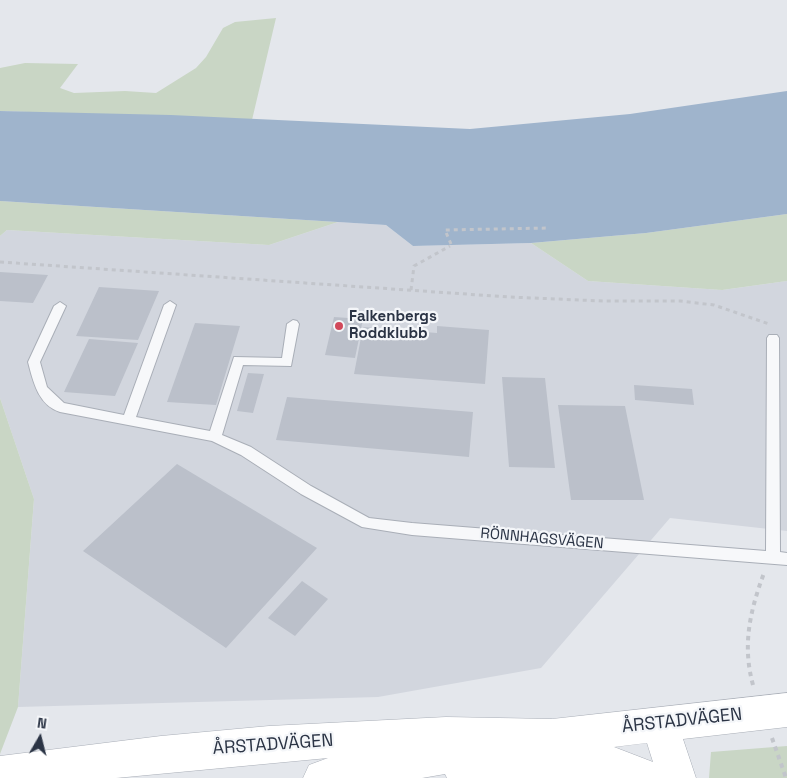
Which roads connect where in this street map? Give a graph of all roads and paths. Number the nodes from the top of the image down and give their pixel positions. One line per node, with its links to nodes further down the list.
1 (549, 228): 3 (path)
2 (0, 262): 3 (path)
3 (411, 290): 7 (path)
4 (170, 305): 8 (lane)
5 (60, 306): 8 (lane, RÖNNHAGSVÄGEN)
6 (293, 324): 9 (lane)
7 (773, 331): 10 (lane)
8 (128, 420): 9 (lane, RÖNNHAGSVÄGEN)
9 (215, 437): 10 (lane, RÖNNHAGSVÄGEN)
10 (780, 558): 11 (path)
11 (775, 711): 12 (main road, ÅRSTADVÄGEN); 18 (path)
12 (659, 724): 13 (main road, ÅRSTADVÄGEN); 17 (main road)
13 (548, 735): 14 (main road, ÅRSTADVÄGEN); 15 (main road, ÅRSTADVÄGEN)
14 (0, 774)
15 (336, 776): 16 (main road)
16 (643, 778)
17 (677, 778)
18 (786, 778)

